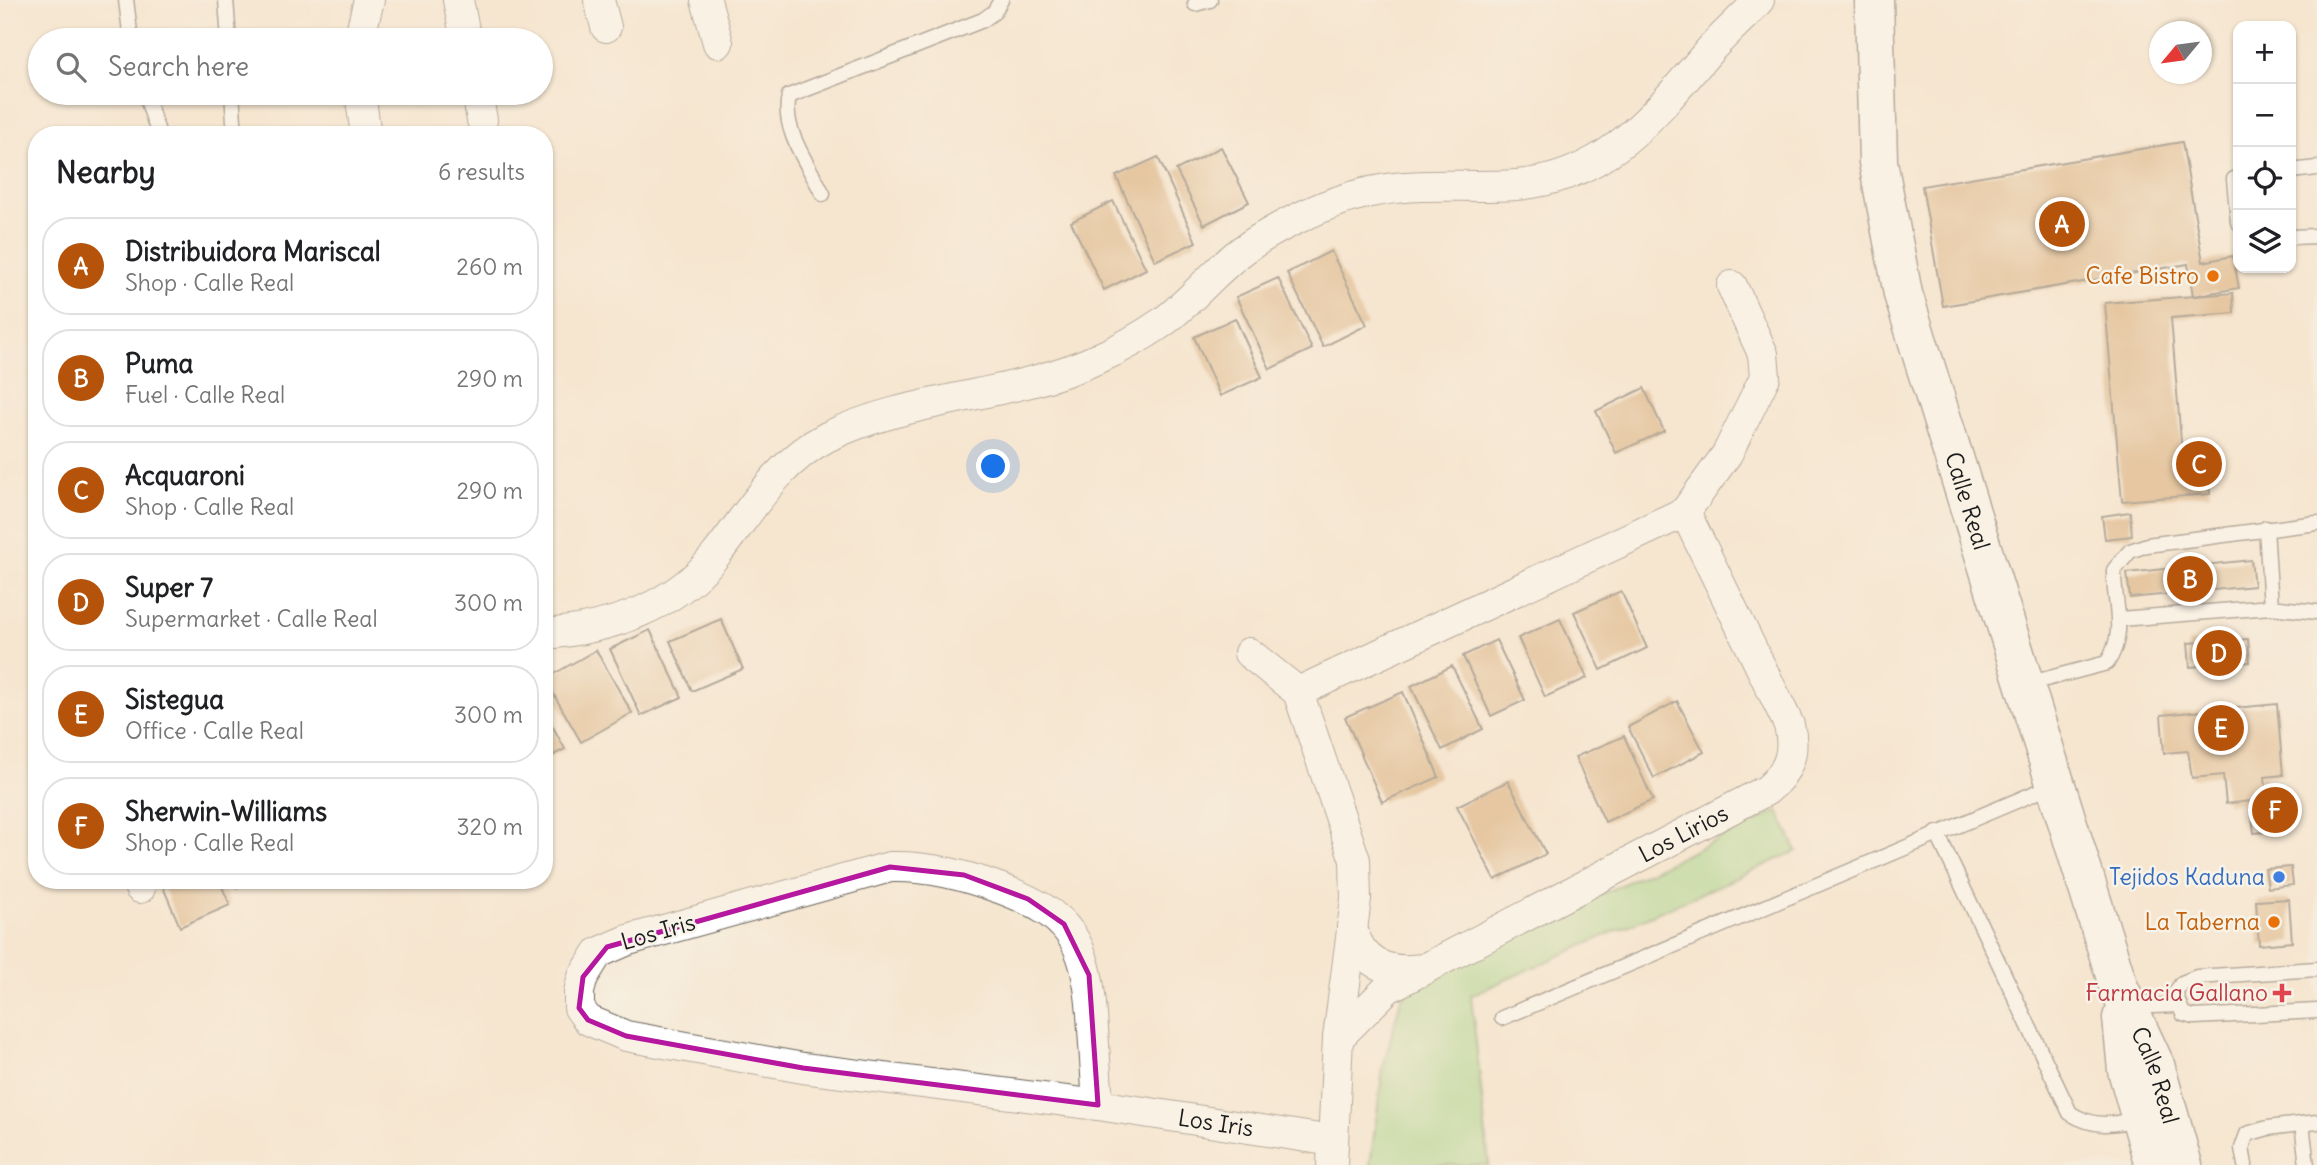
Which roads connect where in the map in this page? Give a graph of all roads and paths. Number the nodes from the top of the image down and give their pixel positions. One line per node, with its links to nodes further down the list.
1 (126, 0): 12 (lane)
2 (226, 0): 13 (lane)
3 (369, 0): 14 (street)
4 (458, 0): 15 (street)
5 (706, 0): 16 (street)
6 (1001, 0): 25 (lane)
7 (1210, 0): 10 (lane)
8 (1782, 0): 11 (street)
9 (1874, 0): 37 (main road, Calle Real)
10 (1195, 4)
11 (1755, 4): 35 (street)
12 (130, 28)
13 (228, 28)
14 (362, 28)
15 (464, 28)
16 (718, 43)
17 (149, 105): 20 (lane)
18 (233, 105): 21 (lane)
19 (362, 105): 22 (street)
20 (156, 126)
21 (234, 126)
22 (365, 126)
23 (2317, 168): 24 (lane)
24 (2296, 170)
25 (823, 194)
26 (2317, 236): 27 (lane)
27 (2296, 237)
28 (1732, 286): 29 (street)
29 (1685, 512): 38 (street); 42 (street, Los Lirios)
30 (2317, 523): 31 (lane)
31 (2266, 528): 32 (lane); 34 (lane)
32 (2271, 607): 33 (lane); 34 (lane)
33 (2317, 612)
34 (2120, 619): 37 (lane)
35 (553, 634)
36 (1249, 653): 38 (street)
37 (2024, 685): 39 (main road, Calle Real)
38 (1298, 692): 41 (street)
39 (2056, 784): 40 (lane); 44 (main road, Calle Real)
40 (1937, 833): 47 (lane); 50 (lane)
41 (1352, 928): 42 (street); 48 (street)
42 (1427, 967): 48 (street, Los Lirios)
43 (2317, 969): 45 (lane)
44 (2119, 988): 45 (lane); 50 (main road, Calle Real); 54 (main road); 55 (main road, Calle Real)
45 (2178, 1005): 46 (lane)
46 (2317, 1011)
47 (1502, 1018)
48 (1338, 1038): 52 (street)
49 (1098, 1105): 49 (street, Los Iris); 52 (street, Los Iris)
50 (2141, 1117): 53 (main road, Calle Real)
51 (2310, 1123): 56 (lane); 57 (lane)
52 (1333, 1153)
53 (2154, 1165)
54 (2169, 1165)
55 (2183, 1165)
56 (2245, 1165)
57 (2307, 1165)

